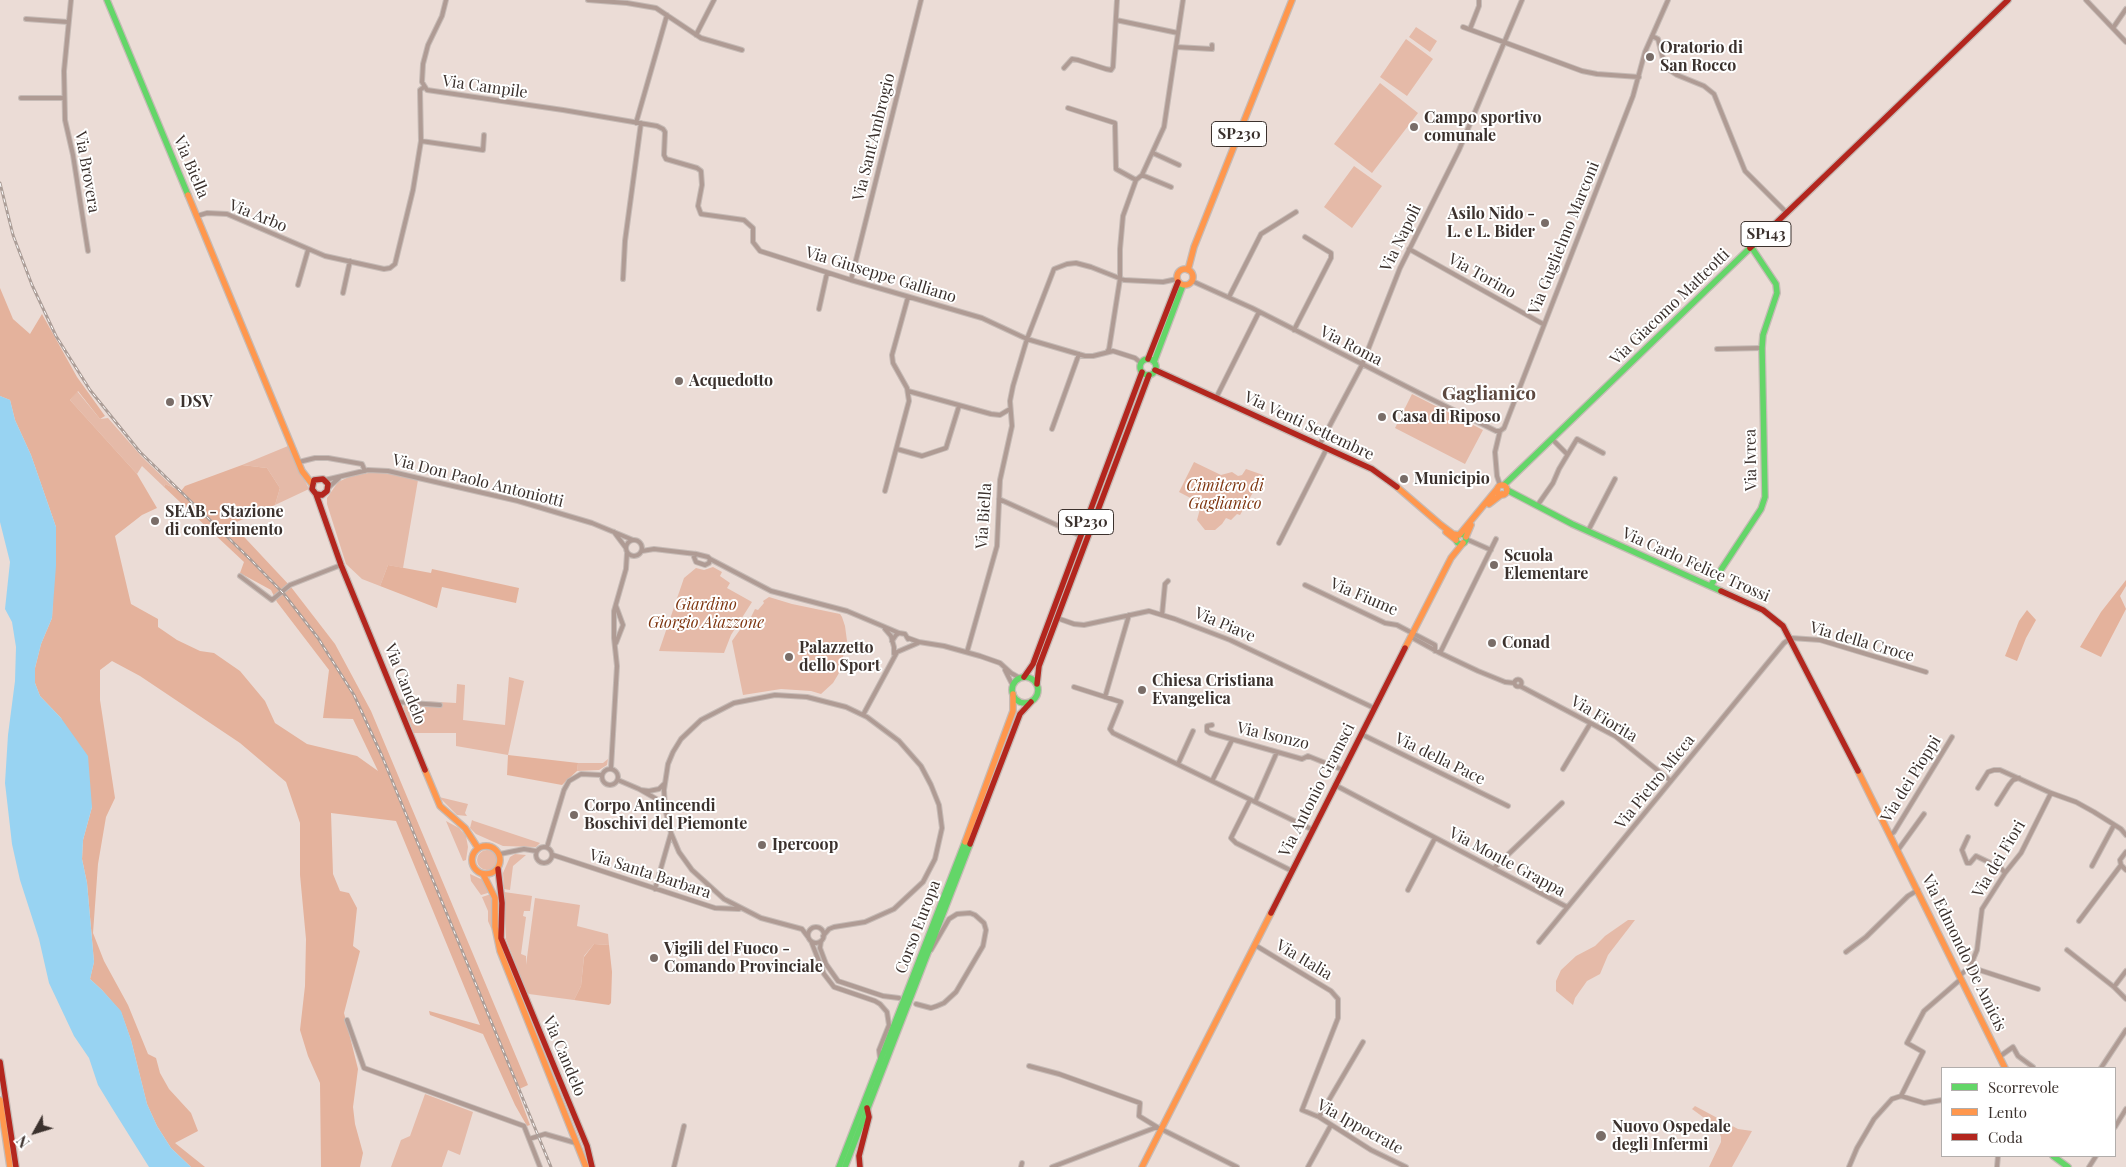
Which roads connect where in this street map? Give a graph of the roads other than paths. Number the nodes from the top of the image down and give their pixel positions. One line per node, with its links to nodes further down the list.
1 (70, 0): 19 (street, Via Brovera)
2 (107, 0): 48 (main road, Via Biella)
3 (446, 0): 33 (street, Via Campile)
4 (588, 0): 16 (street)
5 (714, 0): 24 (street)
6 (921, 0): 59 (street, Via Sant'Ambrogio)
7 (1117, 0): 18 (street)
8 (1183, 0): 23 (street)
9 (1292, 0): 55 (main road, SP230)
10 (1479, 0): 22 (street)
11 (1522, 0): 26 (street, Via Napoli)
12 (1668, 0): 25 (street, Via Guglielmo Marconi)
13 (2008, 0): 47 (main road, Via Giacomo Matteotti / SP143)
14 (2086, 0): 21 (street)
15 (2126, 9): 21 (street)
16 (667, 15): 24 (street); 37 (street)
17 (26, 19): 19 (street)
18 (1116, 20): 23 (street); 31 (street)
19 (68, 22): 35 (street, Via Brovera)
20 (1463, 26): 22 (street)
21 (2113, 28): 27 (street)
22 (1470, 29): 26 (street)
23 (1178, 33): 29 (street)
24 (696, 35): 30 (street)
25 (1652, 36): 32 (street, Via Guglielmo Marconi); 47 (street)
26 (1504, 41): 32 (street); 51 (street, Via Napoli)
27 (2126, 42)
28 (1212, 45): 29 (street)
29 (1176, 47): 40 (street)
30 (742, 50)
31 (1064, 68)
32 (1639, 77): 68 (street, Via Guglielmo Marconi)
33 (424, 88): 37 (street, Via Campile); 39 (street)
34 (21, 98): 35 (street)
35 (64, 98): 53 (street, Via Brovera)
36 (1068, 108): 43 (street)
37 (638, 123): 45 (street, Via Campile); 57 (street)
38 (484, 135): 39 (street)
39 (421, 141): 54 (street, Via Arbo)
40 (1153, 153): 41 (street); 42 (street)
41 (1179, 165)
42 (1142, 176): 43 (street); 44 (street)
43 (1136, 180): 58 (street)
44 (1171, 187)
45 (698, 206): 56 (street, Via Giuseppe Galliano)
46 (1296, 212): 65 (street)
47 (1788, 214): 50 (main road, Via Giacomo Matteotti / SP143)
48 (197, 216): 52 (street, Via Arbo); 93 (main road, Via Biella)
49 (1305, 237): 69 (street)
50 (1752, 248): 71 (main road, Via Ivrea); 87 (main road, Via Giacomo Matteotti / SP143)
51 (1410, 249): 68 (street, Via Torino); 77 (street, Via Napoli)
52 (308, 250): 54 (street, Via Arbo); 62 (street)
53 (88, 251)
54 (350, 261): 63 (street)
55 (1188, 270): 60 (main road); 61 (main road)
56 (827, 273): 59 (street, Via Giuseppe Galliano); 66 (street)
57 (623, 279)
58 (1120, 279): 61 (street); 70 (street, Via Biella); 73 (street)
59 (851, 280): 64 (street, Via Giuseppe Galliano)
60 (1192, 281): 61 (main road); 65 (street, Via Roma)
61 (1180, 282): 75 (main road)
62 (298, 284)
63 (343, 293)
64 (908, 296): 70 (street, Via Giuseppe Galliano); 81 (street)
65 (1229, 297): 67 (street, Via Roma)
66 (819, 309)
67 (1259, 312): 69 (street, Via Roma); 82 (street)
68 (1543, 324): 86 (street, Via Guglielmo Marconi)
69 (1294, 330): 77 (street, Via Roma)
70 (1027, 339): 74 (street, Via Giuseppe Galliano); 84 (street, Via Biella)
71 (1762, 348): 72 (street); 130 (main road, Via Ivrea)
72 (1717, 349)
73 (1106, 353): 74 (street, Via Giuseppe Galliano); 76 (street, Via Giuseppe Galliano)
74 (1079, 354): 85 (street)
75 (1151, 361): 76 (main road); 78 (main road)
76 (1141, 363): 79 (main road, SP230)
77 (1362, 365): 86 (street, Via Roma); 88 (street, Via Napoli)
78 (1155, 370): 80 (main road, SP230); 82 (main road, Via Venti Settembre)
79 (1142, 372): 80 (main road); 108 (main road, SP230)
80 (1149, 375): 134 (main road, SP230)
81 (908, 391): 83 (street); 90 (street)
82 (1216, 398): 88 (main road, Via Venti Settembre)
83 (959, 406): 84 (street); 90 (street)
84 (1010, 409): 103 (street, Via Biella)
85 (1052, 429)
86 (1500, 431): 99 (street, Via Guglielmo Marconi)
87 (1553, 440): 92 (street); 99 (main road, Via Giacomo Matteotti / SP143)
88 (1320, 444): 89 (main road, Via Venti Settembre)
89 (1327, 448): 109 (main road, Via Venti Settembre); 113 (street)
90 (897, 449): 101 (street)
91 (1602, 453): 92 (street)
92 (1567, 454): 104 (street)
93 (299, 462): 94 (street); 97 (main road); 98 (main road)
94 (366, 471): 95 (street, Via Don Paolo Antoniotti); 106 (street, Via Don Paolo Antoniotti)
95 (340, 478): 97 (street, Via Don Paolo Antoniotti); 100 (street, Via Don Paolo Antoniotti)
96 (1616, 478): 107 (street)
97 (322, 479): 98 (main road); 100 (main road, Via Candelo)
98 (312, 484): 102 (main road, Via Candelo)
99 (1503, 489): 104 (main road, Via Carlo Felice Trossi); 109 (main road, Via Antonio Gramsci / SP143)
100 (326, 491): 102 (main road); 105 (main road, Via Candelo)
101 (885, 491)
102 (316, 494): 105 (main road, Via Candelo)
103 (999, 499): 108 (street); 146 (street, Via Biella)
104 (1537, 506): 107 (main road, Via Carlo Felice Trossi)
105 (325, 519): 123 (main road, Via Candelo)
106 (610, 529): 111 (street, Via Don Paolo Antoniotti); 115 (street)
107 (1588, 531): 130 (main road, Via Carlo Felice Trossi)
108 (1081, 536): 151 (main road, SP230)
109 (1461, 538): 116 (street); 137 (main road, Via Antonio Gramsci / SP143)
110 (1496, 539): 116 (street)
111 (633, 540): 112 (street); 115 (street)
112 (641, 543): 114 (street); 117 (street)
113 (1279, 543)
114 (654, 549): 117 (street); 118 (street)
115 (626, 550): 120 (street); 126 (street)
116 (1491, 550): 147 (street)
117 (642, 551): 120 (street)
118 (682, 551): 119 (street); 121 (street)
119 (696, 554): 121 (street); 122 (street)
120 (635, 556): 126 (street)
121 (694, 559): 124 (street)
122 (710, 559): 124 (street); 125 (street)
123 (341, 565): 127 (street); 157 (main road, Via Candelo)
124 (707, 565): 125 (street)
125 (726, 568): 135 (street)
126 (626, 569): 131 (street)
127 (240, 576)
128 (1168, 581): 133 (street)
129 (1305, 585): 137 (street, Via Fiume)
130 (1711, 585): 139 (main road, Via Carlo Felice Trossi)
131 (616, 603): 142 (street); 142 (street)
132 (1129, 615): 133 (street, Via Piave); 134 (street, Via Piave); 156 (street)
133 (1162, 615): 160 (street, Via Piave)
134 (1057, 618): 152 (main road, SP230)
135 (884, 627): 136 (street); 140 (street)
136 (899, 633): 138 (street); 140 (street)
137 (1412, 635): 147 (street); 160 (main road, Via Antonio Gramsci)
138 (908, 638): 141 (street); 143 (street)
139 (1791, 638): 150 (street, Via della Croce); 177 (street, Via Pietro Micca); 182 (main road, Via Carlo Felice Trossi)
140 (892, 641): 144 (street)
141 (919, 642): 143 (street); 146 (street)
142 (615, 645): 170 (street)
143 (908, 646): 145 (street)
144 (894, 647): 145 (street); 148 (street)
145 (900, 650): 148 (street)
146 (967, 652): 149 (street)
147 (1440, 653): 162 (street, Via Fiorita)
148 (894, 656): 161 (street)
149 (1002, 666): 151 (street); 153 (street)
150 (1926, 672)
151 (1022, 677): 152 (main road); 153 (main road)
152 (1037, 684): 158 (main road)
153 (1013, 686): 155 (main road)
154 (1074, 687): 156 (street)
155 (1013, 694): 158 (main road); 238 (main road, Corso Europa)
156 (1105, 697): 169 (street)
157 (397, 702): 159 (street); 199 (main road, Via Candelo)
158 (1031, 702): 225 (main road, Corso Europa)
159 (440, 705)
160 (1374, 708): 165 (main road, Via Antonio Gramsci)
161 (863, 715): 178 (street); 219 (street)
162 (1590, 724): 171 (street); 177 (street, Via Fiorita)
163 (1212, 725): 167 (street, Via Isonzo)
164 (1194, 731): 169 (street)
165 (1361, 734): 172 (main road, Via Antonio Gramsci); 188 (street, Via della Pace)
166 (1952, 737): 194 (street, Via dei Pioppi)
167 (1232, 740): 168 (street, Via Isonzo); 176 (street)
168 (1278, 752): 172 (street, Via Isonzo); 185 (street)
169 (1178, 764): 176 (street)
170 (612, 768): 173 (street); 175 (street)
171 (1563, 769)
172 (1343, 770): 179 (main road, Via Antonio Gramsci)
173 (601, 775): 175 (street); 198 (street)
174 (2019, 778): 180 (street); 183 (street); 187 (street)
175 (618, 780): 181 (street)
176 (1212, 781): 184 (street)
177 (1671, 781): 216 (street, Via Pietro Micca)
178 (665, 782): 181 (street); 189 (street)
179 (1336, 785): 192 (main road, Via Antonio Gramsci); 197 (street, Via Monte Grappa)
180 (1978, 788)
181 (639, 789): 189 (street)
182 (1868, 792): 194 (main road, Via Edmondo De Amicis)
183 (2051, 793): 191 (street); 211 (street, Via dei Fiori)
184 (1250, 800): 185 (street); 210 (street)
185 (1255, 802): 192 (street)
186 (1562, 803): 207 (street)
187 (1996, 804)
188 (1508, 806)
189 (665, 808): 193 (street)
190 (1924, 814): 200 (street)
191 (2114, 825): 195 (street); 205 (street)
192 (1313, 830): 210 (main road, Via Antonio Gramsci)
193 (671, 833): 213 (street); 217 (street)
194 (1890, 835): 200 (main road, Via Edmondo De Amicis)
195 (2126, 835)
196 (1968, 837): 211 (street)
197 (1435, 838): 207 (street, Via Monte Grappa); 214 (street, Via Monte Grappa)
198 (547, 847): 201 (street); 204 (street)
199 (478, 848): 203 (main road); 212 (main road)
200 (1898, 850): 215 (main road, Via Edmondo De Amicis)
201 (536, 851): 203 (street); 204 (street)
202 (2126, 852): 206 (street)
203 (500, 854): 208 (main road)
204 (553, 855): 213 (street, Via Santa Barbara)
205 (2092, 866)
206 (2121, 866): 209 (street); 218 (street)
207 (1494, 868): 216 (street, Via Monte Grappa)
208 (498, 869): 212 (main road); 262 (main road, Via Candelo)
209 (2126, 870)
210 (1292, 871): 222 (main road, Via Antonio Gramsci)
211 (2005, 873): 226 (street, Via dei Fiori)
212 (483, 874): 256 (main road, Via Candelo)
213 (656, 888): 217 (street, Via Santa Barbara)
214 (1408, 890)
215 (1918, 890): 224 (street); 228 (main road, Via Edmondo De Amicis)
216 (1567, 907): 221 (street, Via Pietro Micca)
217 (741, 909): 220 (street)
218 (2079, 921)
219 (822, 938): 220 (street); 220 (street); 231 (street)
220 (810, 939): 238 (street)
221 (1539, 942)
222 (1254, 945): 248 (street, Via Italia); 254 (main road, Via Antonio Gramsci)
223 (2067, 950): 229 (street)
224 (1846, 952)
225 (929, 954): 233 (street); 247 (main road, Corso Europa)
226 (1970, 967): 228 (street); 230 (street)
227 (2126, 971): 229 (street)
228 (1960, 977): 237 (main road, Via Edmondo De Amicis); 244 (street)
229 (2114, 986): 232 (street)
230 (2038, 989)
231 (899, 998)
232 (2126, 999)
233 (916, 1004)
234 (346, 1020): 255 (street)
235 (2126, 1030): 243 (street)
236 (1362, 1042): 250 (street)
237 (1999, 1057): 241 (main road, Via Edmondo De Amicis); 242 (street)
238 (880, 1058): 264 (main road, Corso Europa)
239 (0, 1062): 259 (main road)
240 (1029, 1066): 254 (street)
241 (2004, 1067)
242 (2034, 1067)
243 (2102, 1067)
244 (1901, 1096): 246 (street); 272 (street)
245 (0, 1100): 258 (main road)
246 (1941, 1100)
247 (867, 1108): 265 (main road, Corso Europa); 266 (main road)
248 (1302, 1110): 250 (street, Via Ippocrate)
249 (2126, 1110): 252 (street)
250 (1319, 1117): 251 (street, Via Ippocrate)
251 (1331, 1125): 270 (street); 271 (street, Via Ippocrate)
252 (2116, 1125)
253 (684, 1126): 263 (street)
254 (1159, 1128): 267 (street); 268 (main road, Via Antonio Gramsci); 269 (street)
255 (529, 1139): 256 (street); 260 (street)
256 (578, 1144): 261 (main road, Via Candelo)
257 (2054, 1157): 273 (main road)
258 (10, 1167)
259 (16, 1167)
260 (540, 1167)
261 (586, 1167)
262 (592, 1167)
263 (674, 1167)
264 (839, 1167)
265 (845, 1167)
266 (860, 1167)
267 (1052, 1167)
268 (1142, 1167)
269 (1237, 1167)
270 (1308, 1167)
271 (1406, 1167)
272 (1849, 1167)
273 (2068, 1167)

